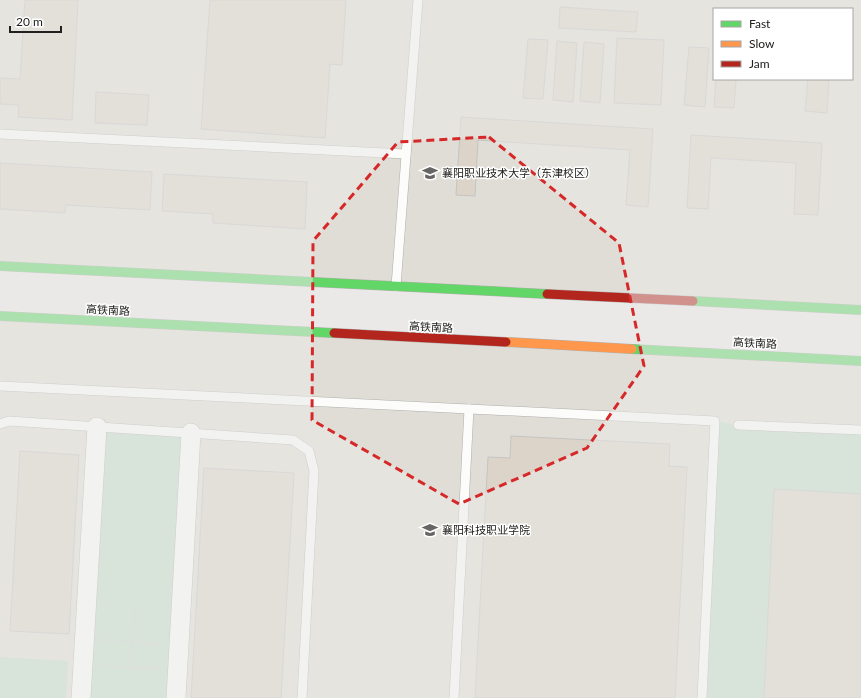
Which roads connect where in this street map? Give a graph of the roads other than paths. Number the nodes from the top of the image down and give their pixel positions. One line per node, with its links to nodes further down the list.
1 (418, 0): 3 (lane)
2 (0, 134): 3 (lane)
3 (406, 154): 5 (lane)
4 (0, 266): 5 (main road)
5 (396, 286): 6 (main road)
6 (861, 310)
7 (0, 316): 8 (main road, 高铁南路)
8 (861, 361)
9 (0, 386): 10 (lane)
10 (469, 409): 19 (lane); 20 (lane)
11 (0, 424): 13 (lane)
12 (738, 425): 14 (lane)
13 (98, 427): 15 (lane); 16 (street)
14 (861, 430)
15 (192, 433): 17 (street); 18 (lane)
16 (81, 698)
17 (176, 698)
18 (302, 698)
19 (454, 698)
20 (702, 698)

